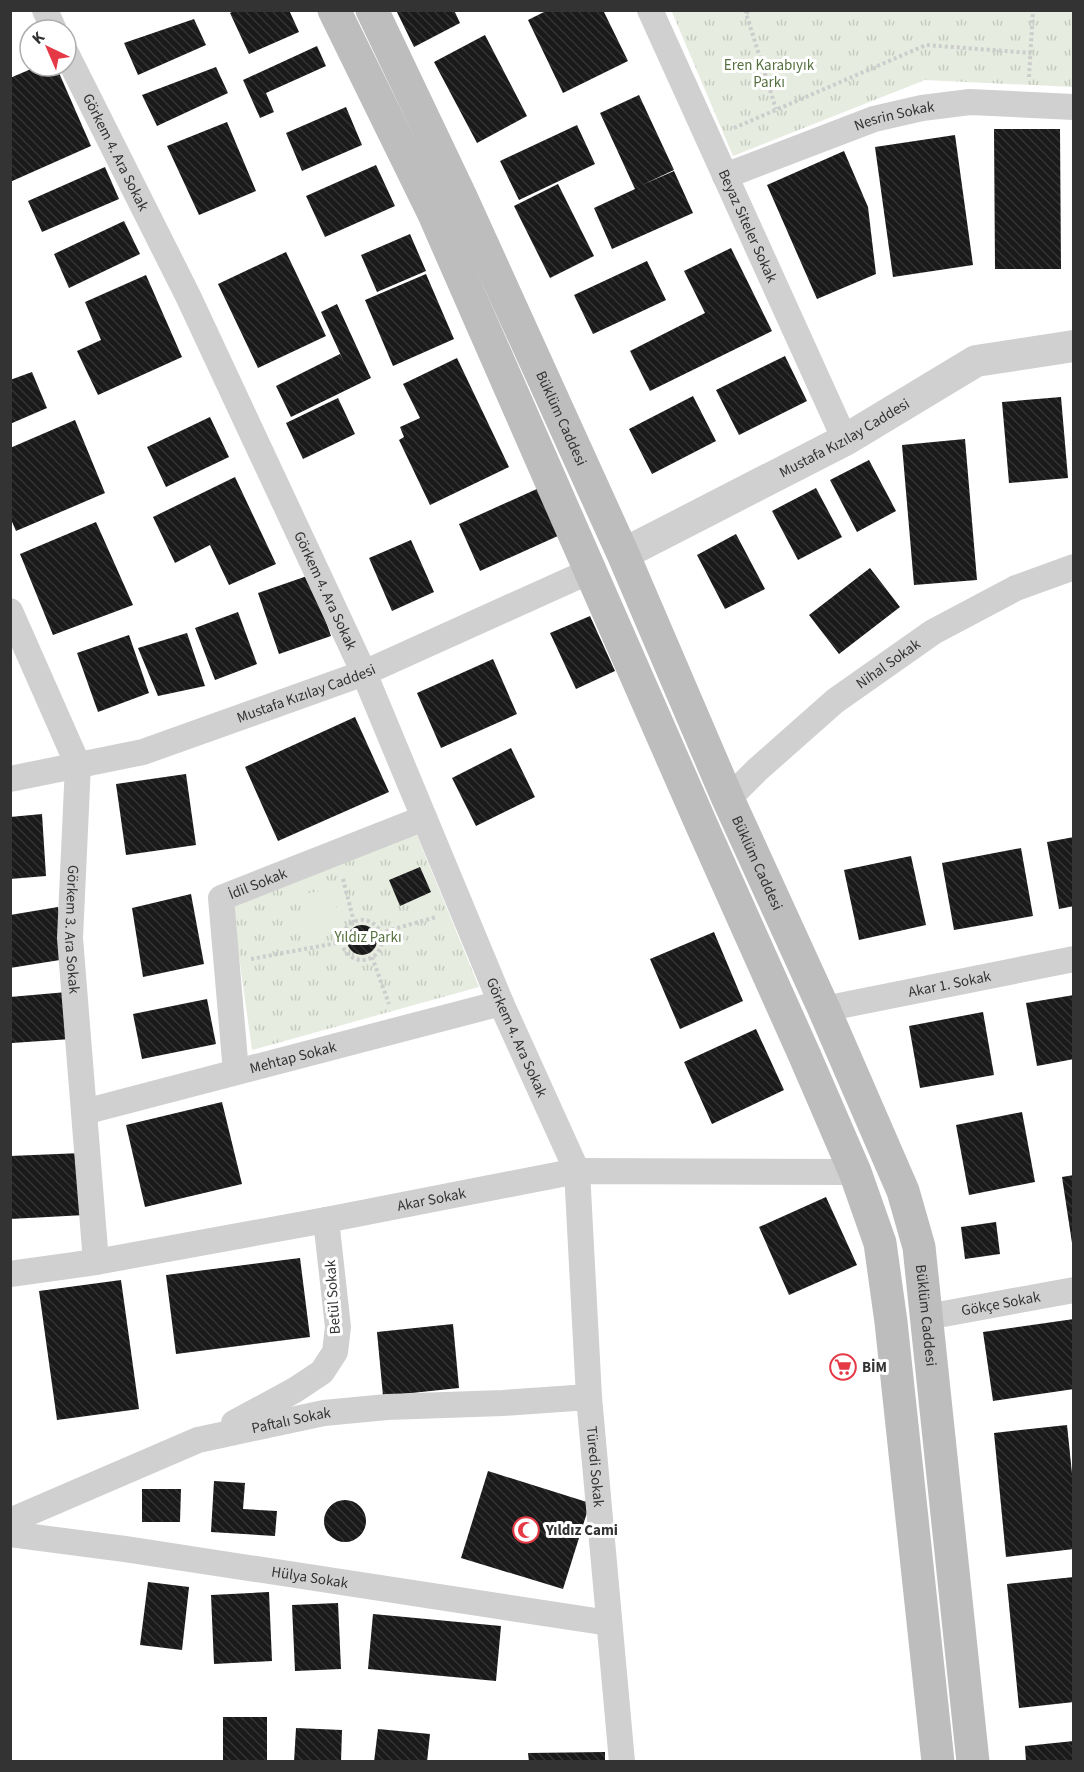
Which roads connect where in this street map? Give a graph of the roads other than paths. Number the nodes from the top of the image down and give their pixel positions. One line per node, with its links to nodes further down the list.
1 (334, 10): 11 (main road)
2 (372, 10): 9 (main road, Büklüm Caddesi)
3 (650, 10): 6 (street, Beyaz Siteler Sokak)
4 (78, 77): 13 (street, Görkem 4. Ara Sokak)
5 (1074, 107): 6 (street, Nesrin Sokak)
6 (725, 176): 8 (street, Beyaz Siteler Sokak)
7 (1074, 346): 8 (street, Mustafa Kızılay Caddesi)
8 (845, 440): 9 (street, Mustafa Kızılay Caddesi)
9 (623, 554): 11 (main road); 16 (main road, Büklüm Caddesi)
10 (1074, 567): 16 (street, Nihal Sokak)
11 (590, 571): 13 (street, Mustafa Kızılay Caddesi); 24 (main road)
12 (10, 611): 14 (street, Görkem 3. Ara Sokak)
13 (364, 673): 14 (street, Mustafa Kızılay Caddesi); 17 (street, Görkem 4. Ara Sokak)
14 (78, 765): 15 (street, Mustafa Kızılay Caddesi); 22 (street, Görkem 3. Ara Sokak)
15 (10, 779)
16 (728, 799): 20 (main road, Büklüm Caddesi)
17 (424, 818): 19 (street, Görkem 4. Ara Sokak); 21 (street, İdil Sokak)
18 (1074, 959): 20 (street, Akar 1. Sokak)
19 (501, 1003): 21 (street, Mehtap Sokak); 23 (street, Görkem 4. Ara Sokak)
20 (824, 1009): 29 (main road, Büklüm Caddesi)
21 (236, 1072): 22 (street, Mehtap Sokak)
22 (84, 1112): 26 (street, Görkem 3. Ara Sokak)
23 (577, 1171): 24 (street, Akar Sokak); 25 (street, Akar Sokak); 30 (street, Türedi Sokak)
24 (855, 1172): 36 (main road)
25 (326, 1220): 26 (street, Akar Sokak); 31 (street, Betül Sokak)
26 (96, 1262): 27 (street, Akar Sokak)
27 (10, 1274)
28 (1074, 1290): 29 (street, Gökçe Sokak)
29 (927, 1317): 37 (main road, Büklüm Caddesi)
30 (589, 1397): 31 (street, Paftalı Sokak); 34 (street, Türedi Sokak)
31 (198, 1440): 32 (street, Paftalı Sokak)
32 (10, 1521)
33 (10, 1534): 34 (street, Hülya Sokak)
34 (609, 1623): 35 (street, Türedi Sokak)
35 (622, 1761)
36 (938, 1761)
37 (973, 1761)

